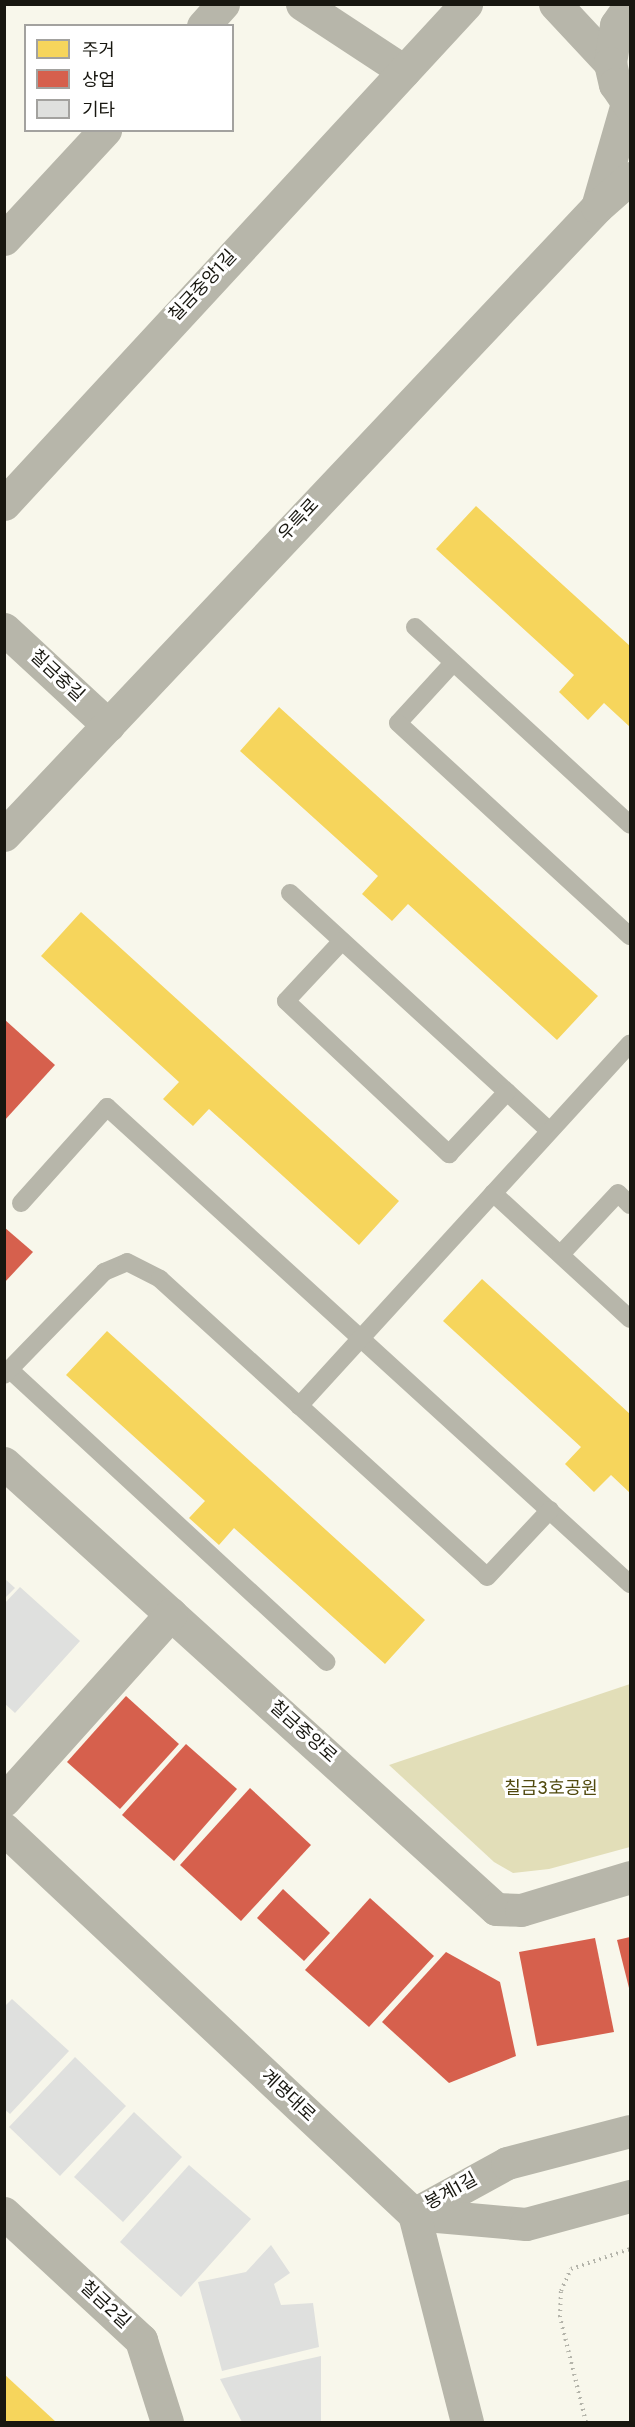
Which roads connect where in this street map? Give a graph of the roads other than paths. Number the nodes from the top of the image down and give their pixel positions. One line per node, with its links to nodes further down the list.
1 (223, 4): 6 (street)
2 (302, 4): 8 (street)
3 (466, 4): 8 (street, 칠금중앙1길)
4 (555, 4): 7 (street)
5 (630, 5): 7 (street)
6 (205, 24)
7 (610, 63): 9 (street)
8 (404, 71): 14 (street, 칠금중앙1길)
9 (629, 105): 12 (street, 우륵로)
10 (103, 132): 13 (street)
11 (630, 178): 12 (street, 우륵로)
12 (597, 207): 18 (street, 우륵로)
13 (4, 239)
14 (4, 504)
15 (415, 627): 17 (lane)
16 (4, 629): 18 (street, 칠금중길)
17 (453, 663): 19 (lane); 22 (lane)
18 (108, 725): 20 (street, 우륵로)
19 (630, 825)
20 (4, 835)
21 (290, 893): 23 (lane)
22 (630, 936)
23 (342, 941): 25 (lane); 25 (lane)
24 (630, 1044): 26 (lane)
25 (507, 1092): 26 (lane)
26 (550, 1131): 27 (lane)
27 (494, 1193): 30 (lane); 32 (lane)
28 (21, 1203): 32 (lane)
29 (630, 1204): 30 (lane)
30 (561, 1254): 31 (lane)
31 (630, 1319)
32 (361, 1338): 34 (lane); 36 (lane)
33 (7, 1372): 34 (lane); 39 (lane)
34 (299, 1406): 36 (lane)
35 (4, 1463): 38 (street, 칠금중앙로)
36 (550, 1510): 37 (lane)
37 (630, 1584)
38 (171, 1614): 40 (street); 42 (street, 칠금중앙로)
39 (327, 1662)
40 (4, 1800)
41 (4, 1829): 46 (street, 계명대로)
42 (630, 1877)
43 (630, 2131): 46 (street, 봉계1길)
44 (630, 2196): 46 (street, 봉계1길)
45 (4, 2212): 47 (street, 칠금2길)
46 (414, 2214): 48 (street)
47 (167, 2422)
48 (467, 2422)

